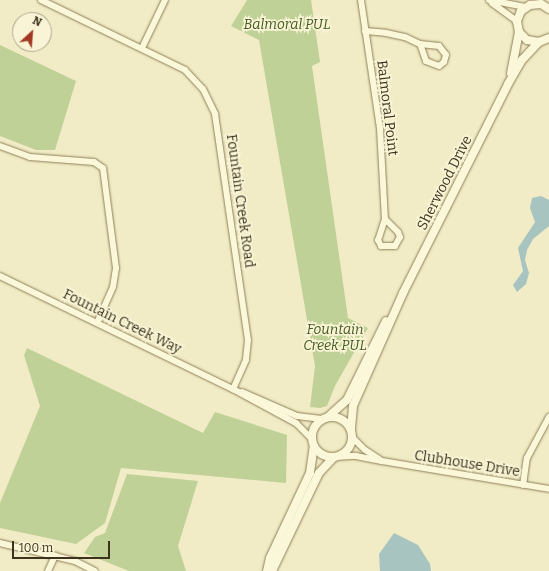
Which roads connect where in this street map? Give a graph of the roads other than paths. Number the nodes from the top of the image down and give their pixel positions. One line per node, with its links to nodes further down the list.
1 (41, 0): 13 (street, Fountain Creek Road)
2 (165, 0): 13 (street)
3 (361, 0): 9 (street, Balmoral Point)
4 (488, 0): 6 (street); 8 (street)
5 (536, 2): 6 (street); 7 (street)
6 (525, 7): 8 (street)
7 (549, 9)
8 (517, 21): 10 (street)
9 (365, 31): 12 (street); 16 (street, Balmoral Point)
10 (519, 32): 11 (street); 14 (street, Sherwood Drive)
11 (546, 40): 14 (street, Sherwood Drive)
12 (420, 44): 12 (street)
13 (142, 48): 20 (street, Fountain Creek Road)
14 (508, 84): 18 (street, Sherwood Drive)
15 (0, 146): 19 (street)
16 (385, 219): 16 (street, Balmoral Point)
17 (0, 276): 19 (street, Fountain Creek Way)
18 (403, 293): 21 (street, Sherwood Drive); 23 (street, Sherwood Drive)
19 (98, 323): 20 (street, Fountain Creek Way)
20 (233, 389): 21 (street, Fountain Creek Way); 24 (street, Fountain Creek Way)
21 (325, 418): 23 (street); 24 (street)
22 (549, 418): 27 (street)
23 (352, 433): 25 (street); 26 (street, Clubhouse Drive)
24 (313, 442): 25 (street); 33 (street)
25 (334, 457): 26 (street, Clubhouse Drive); 34 (street)
26 (382, 461): 27 (street, Clubhouse Drive)
27 (523, 485): 28 (street, Clubhouse Drive)
28 (549, 489)
29 (0, 543): 30 (street)
30 (55, 556): 31 (street); 32 (street)
31 (48, 571)
32 (95, 571)
33 (267, 571)
34 (272, 571)

